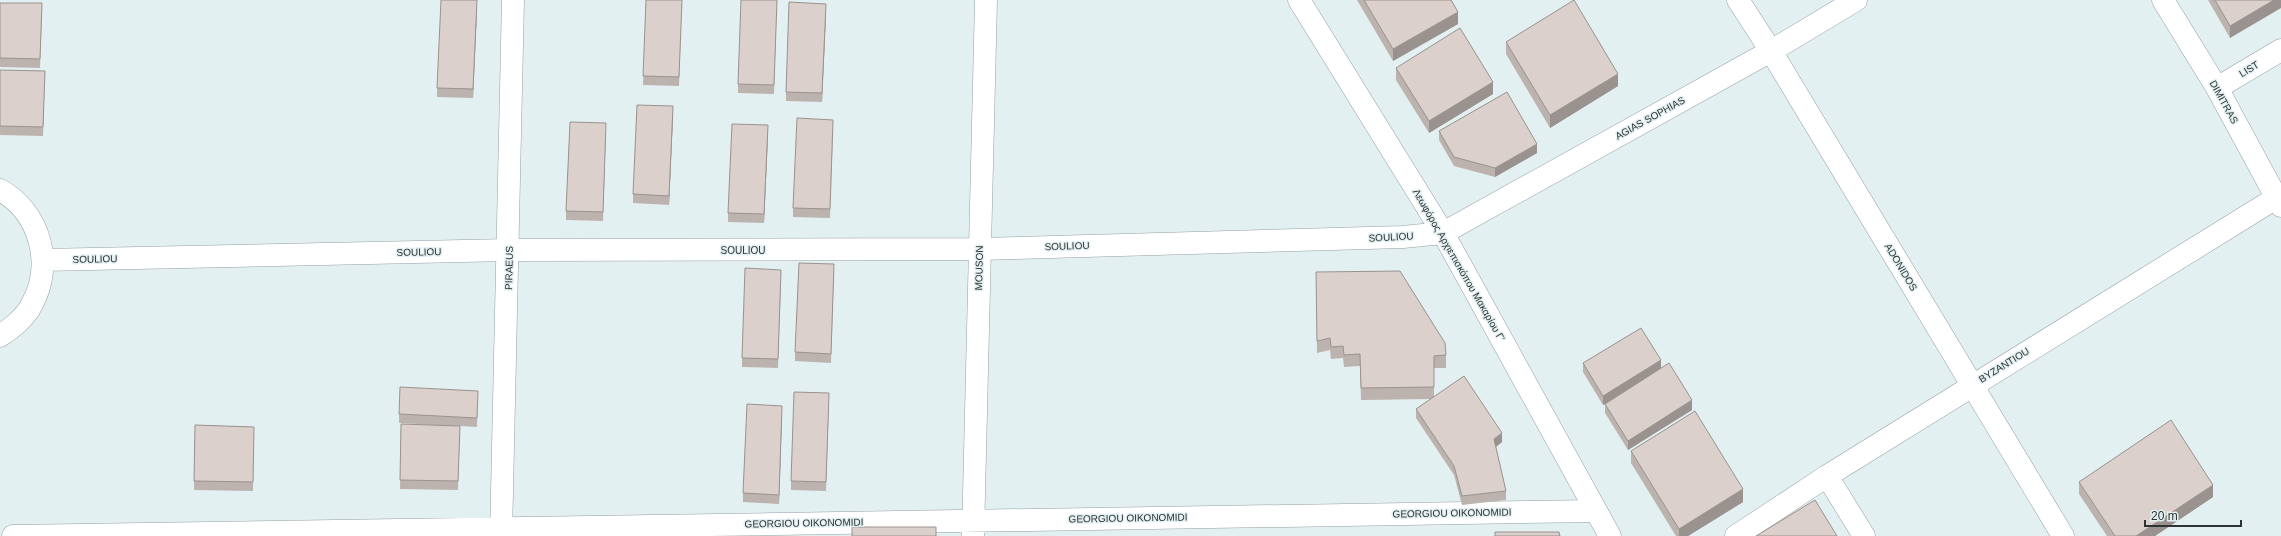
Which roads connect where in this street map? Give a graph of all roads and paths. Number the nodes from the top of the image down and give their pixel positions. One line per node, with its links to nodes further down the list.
1 (513, 0): 14 (street, PIRAEUS)
2 (986, 0): 13 (street, MOUSON)
3 (1299, 0): 12 (street, Λεωφόρος Αρχιεπισκόπου Μακαρίου Γ’)
4 (1738, 0): 8 (street, ADONIDOS)
5 (1856, 0): 8 (street, AGIAS SOPHIAS)
6 (2164, 0): 9 (street, DIMITRAS)
7 (2281, 50): 9 (street, LIST)
8 (1771, 51): 12 (street, AGIAS SOPHIAS); 17 (street, ADONIDOS)
9 (2217, 88): 11 (street, DIMITRAS)
10 (0, 190): 15 (street)
11 (2278, 202): 17 (street, BYZANTIOU)
12 (1443, 234): 13 (street, SOULIOU); 19 (street, Λεωφόρος Αρχιεπισκόπου Μακαρίου Γ’)
13 (980, 249): 14 (street, SOULIOU); 20 (street, MOUSON)
14 (509, 250): 15 (street, SOULIOU); 21 (street, PIRAEUS)
15 (43, 260): 16 (street)
16 (0, 336)
17 (1972, 385): 18 (street, BYZANTIOU); 26 (street, ADONIDOS)
18 (1827, 476): 24 (street, BYZANTIOU); 25 (street)
19 (1596, 510): 20 (street, GEORGIOU OIKONOMIDI); 23 (street, Λεωφόρος Αρχιεπισκόπου Μακαρίου Γ’)
20 (973, 528): 21 (street, GEORGIOU OIKONOMIDI)
21 (501, 532): 22 (street, GEORGIOU OIKONOMIDI)
22 (13, 536)
23 (1610, 536)
24 (1736, 536)
25 (1864, 536)
26 (2063, 536)

